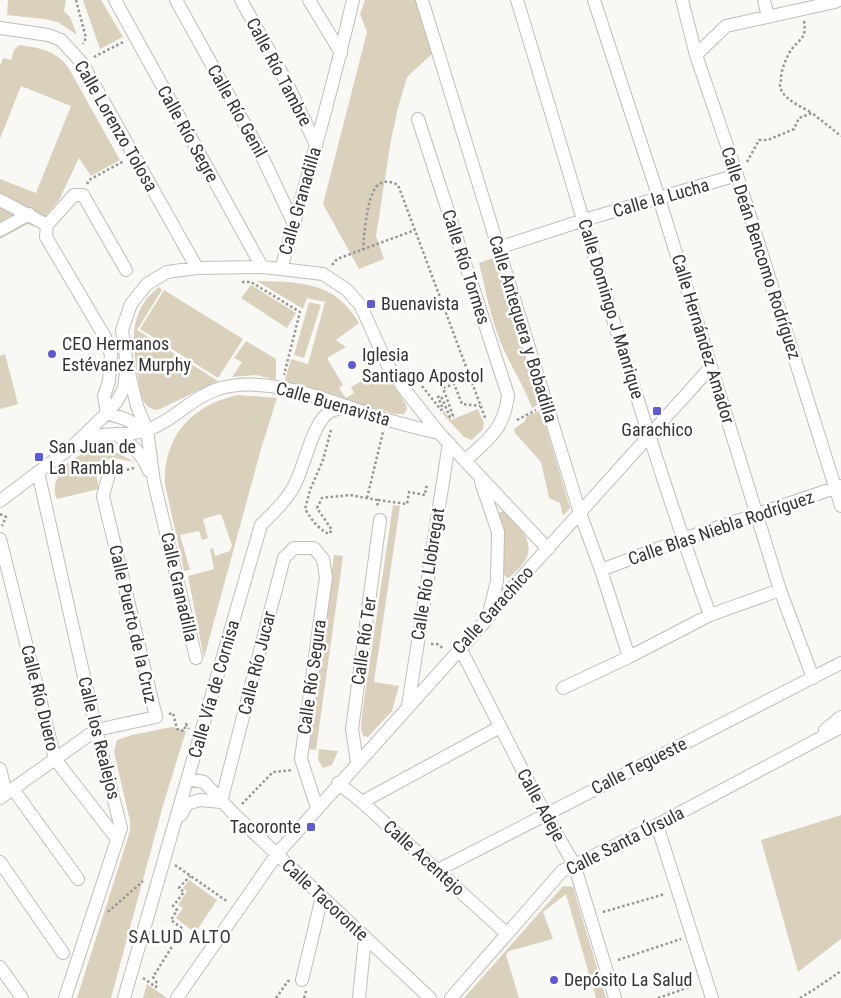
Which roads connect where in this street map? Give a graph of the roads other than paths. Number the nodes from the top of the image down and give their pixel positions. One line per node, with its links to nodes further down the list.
1 (115, 0): 27 (street, Calle Río Segre)
2 (176, 0): 23 (street, Calle Río Genil)
3 (241, 0): 17 (street, Calle Río Tambre)
4 (309, 0): 14 (street)
5 (353, 0): 14 (street, Calle Granadilla)
6 (422, 0): 26 (street, Calle Antequera y Bobadilla)
7 (517, 0): 22 (street, Calle Domingo J Manrique)
8 (594, 0): 19 (street, Calle Hernández Amador)
9 (682, 0): 15 (street, Calle Deán Bencomo Rodríguez)
10 (764, 0): 12 (street)
11 (838, 0): 12 (street)
12 (768, 17): 15 (street)
13 (0, 28): 28 (street, Calle Lorenzo Tolosa)
14 (341, 54): 17 (street, Calle Granadilla)
15 (696, 55): 18 (street, Calle Deán Bencomo Rodríguez)
16 (418, 119): 43 (street, Calle Río Tormes)
17 (316, 145): 23 (street, Calle Granadilla)
18 (736, 172): 19 (street, Calle la Lucha); 48 (street, Calle Deán Bencomo Rodríguez)
19 (659, 198): 22 (street, Calle la Lucha); 32 (street, Calle Hernández Amador)
20 (0, 200): 21 (street)
21 (29, 214): 24 (street); 25 (street)
22 (584, 220): 26 (street, Calle la Lucha); 40 (street, Calle Domingo J Manrique)
23 (294, 224): 29 (street, Calle Granadilla)
24 (47, 225): 30 (street); 35 (street)
25 (0, 230)
26 (498, 248): 52 (street, Calle Antequera y Bobadilla)
27 (262, 267): 28 (street, Calle Granadilla); 29 (street, Calle Granadilla)
28 (197, 268): 31 (street, Calle Granadilla)
29 (281, 269): 38 (street)
30 (126, 270)
31 (127, 365): 33 (street, Calle Granadilla); 35 (street)
32 (711, 367): 40 (street, Calle Garachico); 54 (street, Calle Hernández Amador)
33 (138, 406): 36 (street); 37 (street, Calle Granadilla)
34 (346, 406): 37 (street, Calle Buenavista); 38 (street, Calle Buenavista); 81 (street, Calle Vía de Cornisa)
35 (107, 413): 36 (street); 42 (street)
36 (125, 419): 37 (street)
37 (147, 430): 39 (street, Calle Buenavista); 47 (street, Calle Granadilla)
38 (439, 433): 41 (street)
39 (116, 434): 42 (street, Calle Buenavista); 47 (street)
40 (649, 435): 52 (street, Calle Garachico); 57 (street, Calle Domingo J Manrique)
41 (448, 443): 43 (street); 72 (street, Calle Río Llobregat)
42 (74, 444): 44 (street)
43 (465, 460): 46 (street)
44 (38, 472): 49 (street); 76 (street, Calle los Realejos)
45 (109, 474): 76 (street, Calle Puerto de la Cruz)
46 (478, 475): 50 (street); 53 (street)
47 (154, 482): 68 (street, Calle Granadilla)
48 (839, 486): 51 (street, Calle Deán Bencomo Rodríguez); 54 (street, Calle Blas Niebla Rodríguez)
49 (0, 501)
50 (505, 505): 53 (street); 59 (street)
51 (841, 506)
52 (580, 513): 59 (street, Calle Garachico); 61 (street, Calle Antequera y Bobadilla)
53 (492, 514): 60 (street)
54 (756, 514): 57 (street, Calle Blas Niebla Rodríguez); 63 (street, Calle Hernández Amador)
55 (380, 520): 79 (street, Calle Río Ter)
56 (0, 539): 78 (street, Calle Río Duero)
57 (683, 539): 61 (street, Calle Blas Niebla Rodríguez); 64 (street, Calle Domingo J Manrique)
58 (314, 548): 84 (street, Calle Río Jucar); 86 (street, Calle Río Segura)
59 (548, 549): 62 (street, Calle Garachico)
60 (498, 569): 62 (street); 65 (street)
61 (601, 570): 67 (street, Calle Antequera y Bobadilla)
62 (512, 588): 65 (street, Calle Garachico)
63 (780, 590): 64 (street); 70 (street, Calle Hernández Amador)
64 (710, 615): 67 (street)
65 (488, 618): 66 (street, Calle Garachico)
66 (456, 652): 72 (street, Calle Garachico); 74 (street, Calle Adeje)
67 (629, 657): 71 (street)
68 (196, 658)
69 (841, 663): 70 (street, Calle Tegueste)
70 (812, 678): 87 (street, Calle Tegueste)
71 (563, 688)
72 (408, 706): 79 (street, Calle Garachico)
73 (841, 716): 77 (street, Calle Santa Úrsula)
74 (500, 727): 85 (street); 87 (street, Calle Adeje)
75 (841, 727): 77 (street, Calle Santa Úrsula)
76 (96, 730): 78 (street, Calle Puerto de la Cruz); 90 (street, Calle los Realejos)
77 (808, 745): 88 (street, Calle Santa Úrsula)
78 (55, 759): 83 (street, Calle Puerto de la Cruz); 90 (street, Calle Río Duero)
79 (357, 762): 82 (street, Calle Garachico)
80 (0, 769): 83 (street)
81 (188, 779): 84 (street, Calle Tacoronte); 89 (street, Calle Vía de Cornisa)
82 (338, 783): 85 (street, Calle Acentejo); 86 (street, Calle Garachico)
83 (6, 793): 95 (street)
84 (221, 802): 89 (street); 91 (street, Calle Tacoronte)
85 (362, 802): 94 (street, Calle Acentejo)
86 (317, 808): 91 (street, Calle Garachico)
87 (545, 814): 93 (street, Calle Adeje); 94 (street, Calle Tegueste)
88 (657, 825): 93 (street, Calle Santa Úrsula); 110 (street)
89 (174, 829): 104 (street, Calle Vía de Cornisa)
90 (117, 840): 103 (street, Calle los Realejos)
91 (276, 854): 96 (street, Calle Tacoronte); 105 (street, Calle Garachico)
92 (0, 862): 99 (street)
93 (574, 864): 97 (street, Calle Santa Úrsula); 109 (street, Calle Adeje)
94 (438, 870): 97 (street, Calle Acentejo)
95 (78, 879)
96 (322, 897): 98 (street, Calle Tacoronte); 101 (street)
97 (507, 934): 108 (street, Calle Santa Úrsula)
98 (365, 938): 106 (street); 107 (street, Calle Tacoronte)
99 (63, 953)
100 (0, 968): 102 (street)
101 (302, 980)
102 (22, 998)
103 (65, 998)
104 (124, 998)
105 (177, 998)
106 (359, 998)
107 (430, 998)
108 (451, 998)
109 (615, 998)
110 (712, 998)

